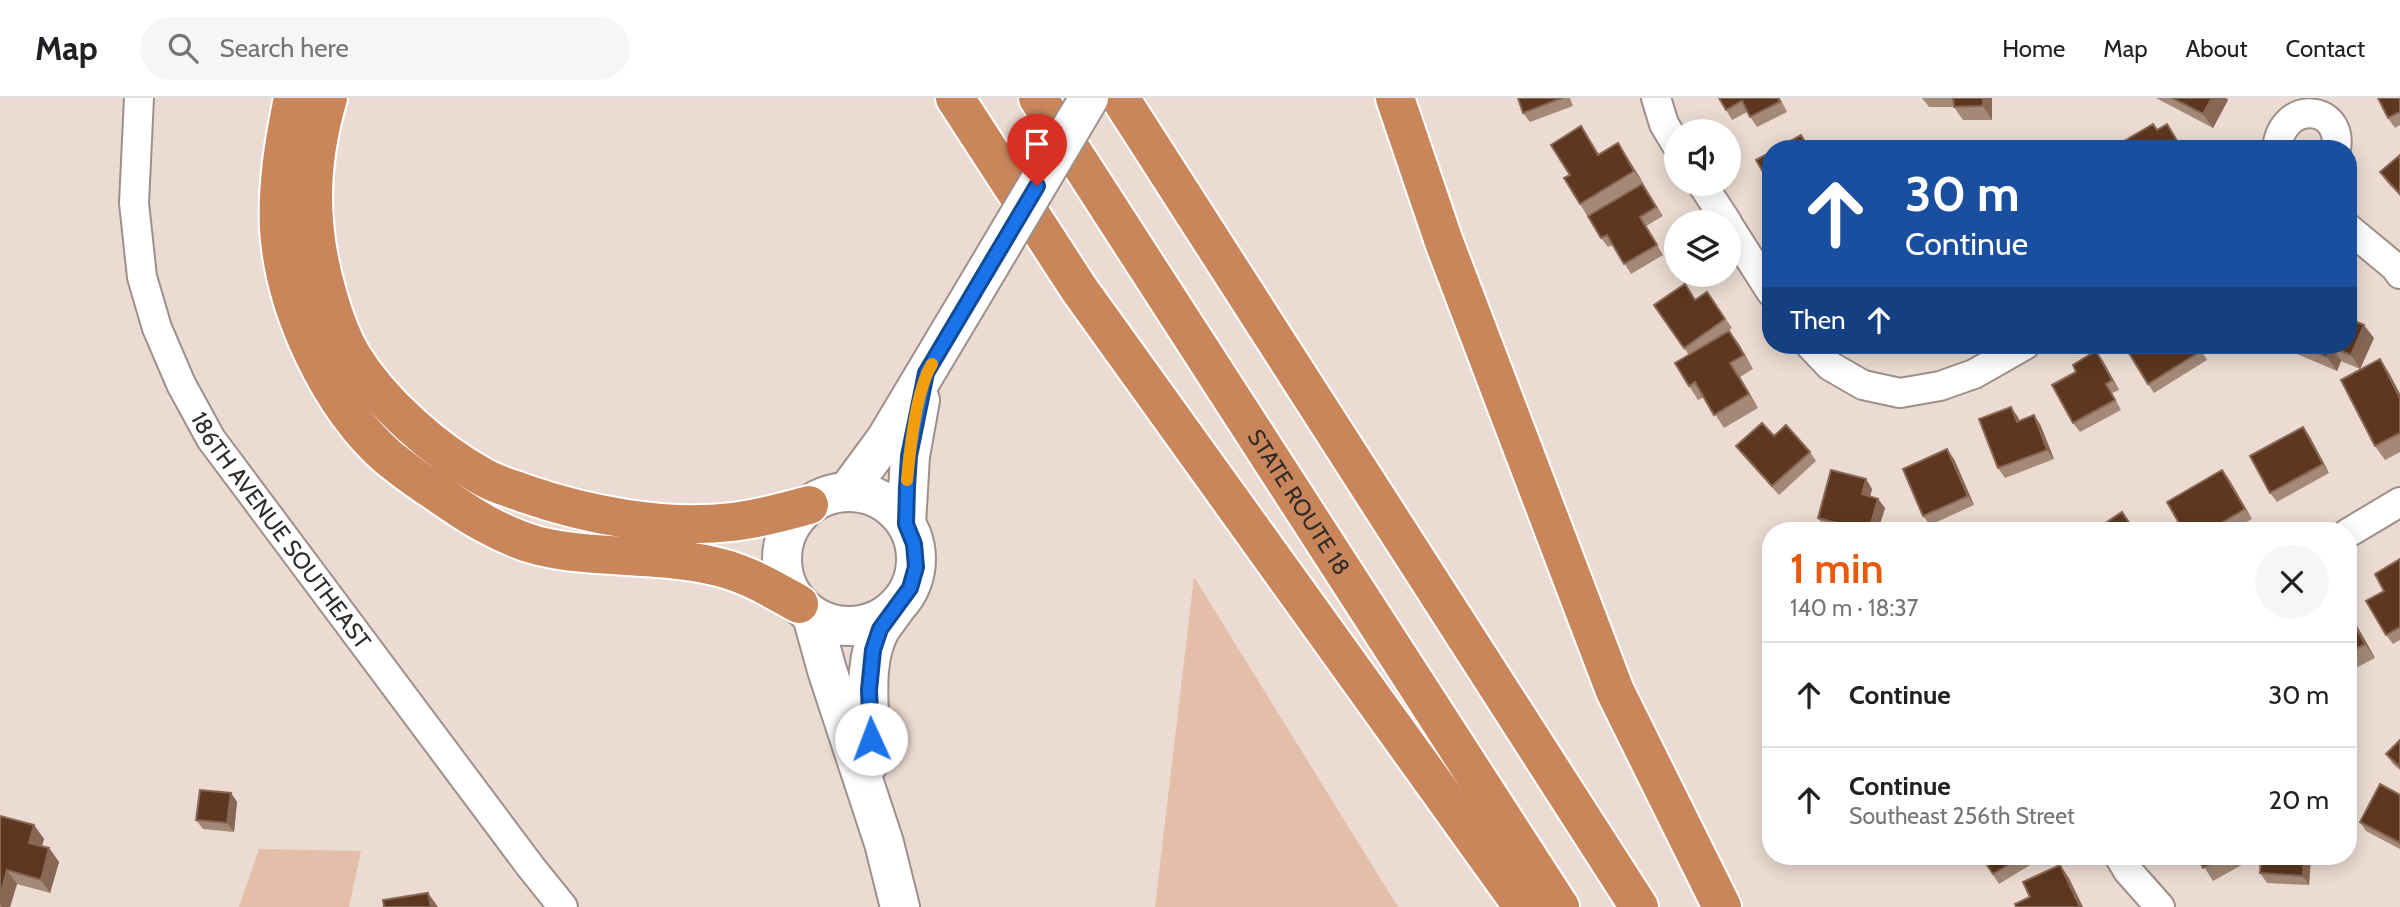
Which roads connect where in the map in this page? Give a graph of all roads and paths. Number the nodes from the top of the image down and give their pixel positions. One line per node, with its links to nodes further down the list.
1 (139, 98): 31 (street, 186TH AVENUE SOUTHEAST)
2 (293, 98): 28 (highway)
3 (328, 98): 24 (highway)
4 (955, 98): 33 (highway)
5 (1038, 98): 34 (highway, STATE ROUTE 18)
6 (1088, 98): 21 (main road, bridge)
7 (1121, 98): 35 (highway)
8 (1371, 98): 15 (highway)
9 (1395, 98): 15 (highway)
10 (1656, 98): 11 (street)
11 (1664, 124)
12 (2278, 140): 13 (street)
13 (2338, 140)
14 (2357, 235): 17 (street)
15 (1444, 242): 36 (highway)
16 (1741, 245): 18 (street)
17 (2400, 274)
18 (1762, 278)
19 (1819, 354): 20 (street)
20 (2009, 354)
21 (926, 373): 22 (main road); 25 (main road)
22 (847, 492): 24 (main road); 25 (main road)
23 (2400, 502): 26 (street)
24 (810, 505): 28 (main road)
25 (906, 524): 27 (main road)
26 (2357, 528)
27 (897, 606): 28 (main road); 29 (main road)
28 (805, 610): 29 (main road)
29 (867, 786): 32 (main road)
30 (2124, 865): 37 (street)
31 (563, 907)
32 (900, 907)
33 (1523, 907)
34 (1560, 907)
35 (1639, 907)
36 (1722, 907)
37 (2160, 907)

